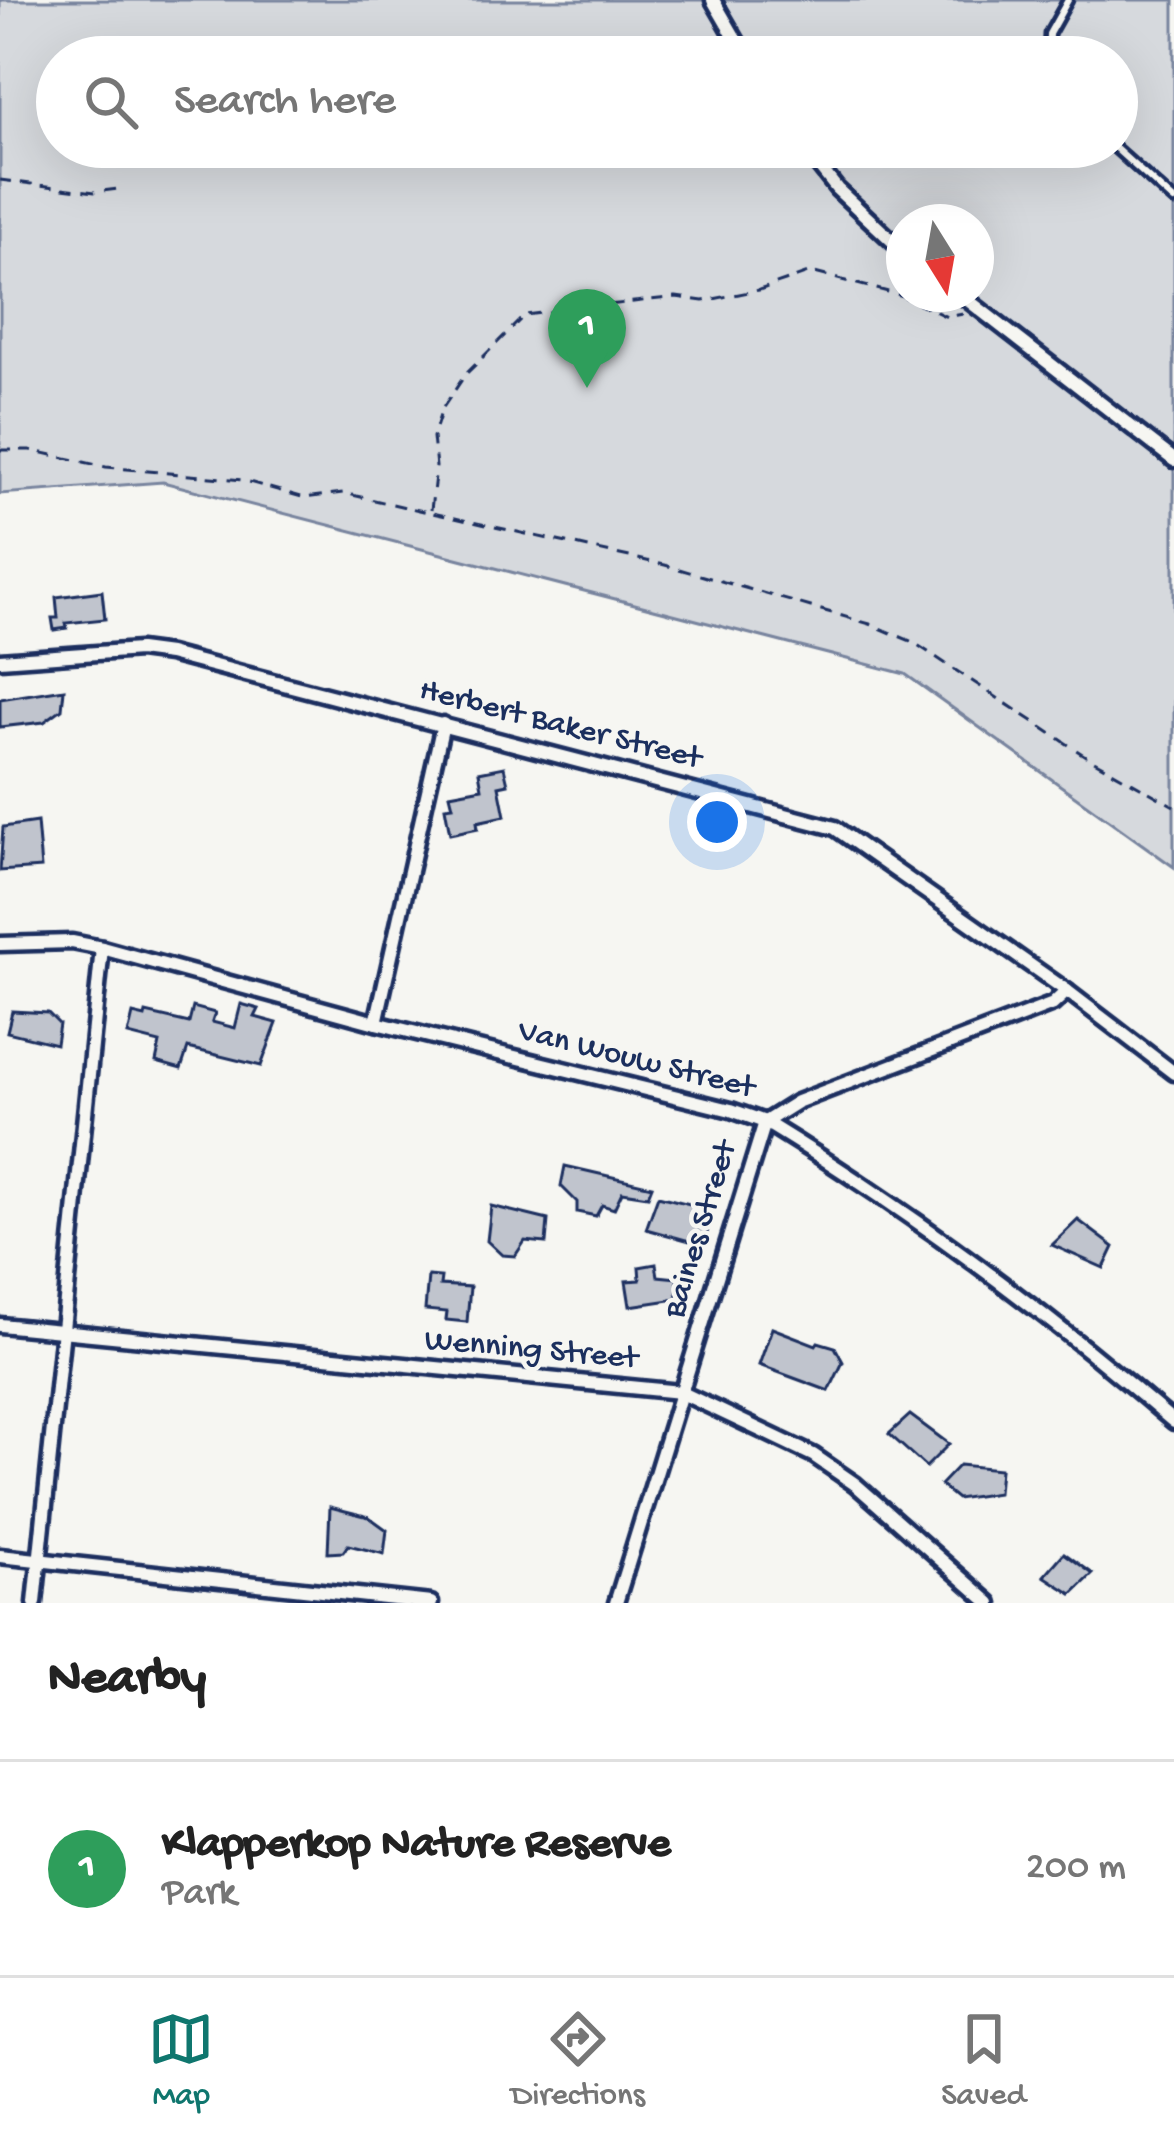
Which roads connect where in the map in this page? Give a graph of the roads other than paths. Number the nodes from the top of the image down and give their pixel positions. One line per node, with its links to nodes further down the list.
1 (713, 0): 3 (street)
2 (1068, 0): 4 (lane)
3 (734, 36)
4 (1049, 36)
5 (820, 168): 8 (street)
6 (1137, 168): 7 (lane)
7 (1174, 201)
8 (886, 235)
9 (982, 312): 10 (street)
10 (1174, 460)
11 (0, 660): 12 (street, Herbert Baker Street)
12 (443, 724): 15 (street, Herbert Baker Street); 16 (street)
13 (0, 944): 14 (street, Van Wouw Street)
14 (102, 949): 16 (street, Van Wouw Street); 20 (street)
15 (1066, 992): 17 (street, Herbert Baker Street); 18 (street, Baines Street)
16 (376, 1023): 18 (street, Van Wouw Street)
17 (1174, 1073)
18 (765, 1122): 21 (street, Baines Street); 22 (street, Van Wouw Street)
19 (0, 1325): 20 (street, Wenning Street)
20 (62, 1330): 21 (street, Wenning Street); 24 (street)
21 (680, 1392): 27 (street, Baines Street); 28 (street, Wenning Street)
22 (1174, 1422)
23 (0, 1556): 24 (street)
24 (40, 1560): 25 (street); 26 (street)
25 (35, 1603)
26 (430, 1603)
27 (616, 1603)
28 (990, 1603)

